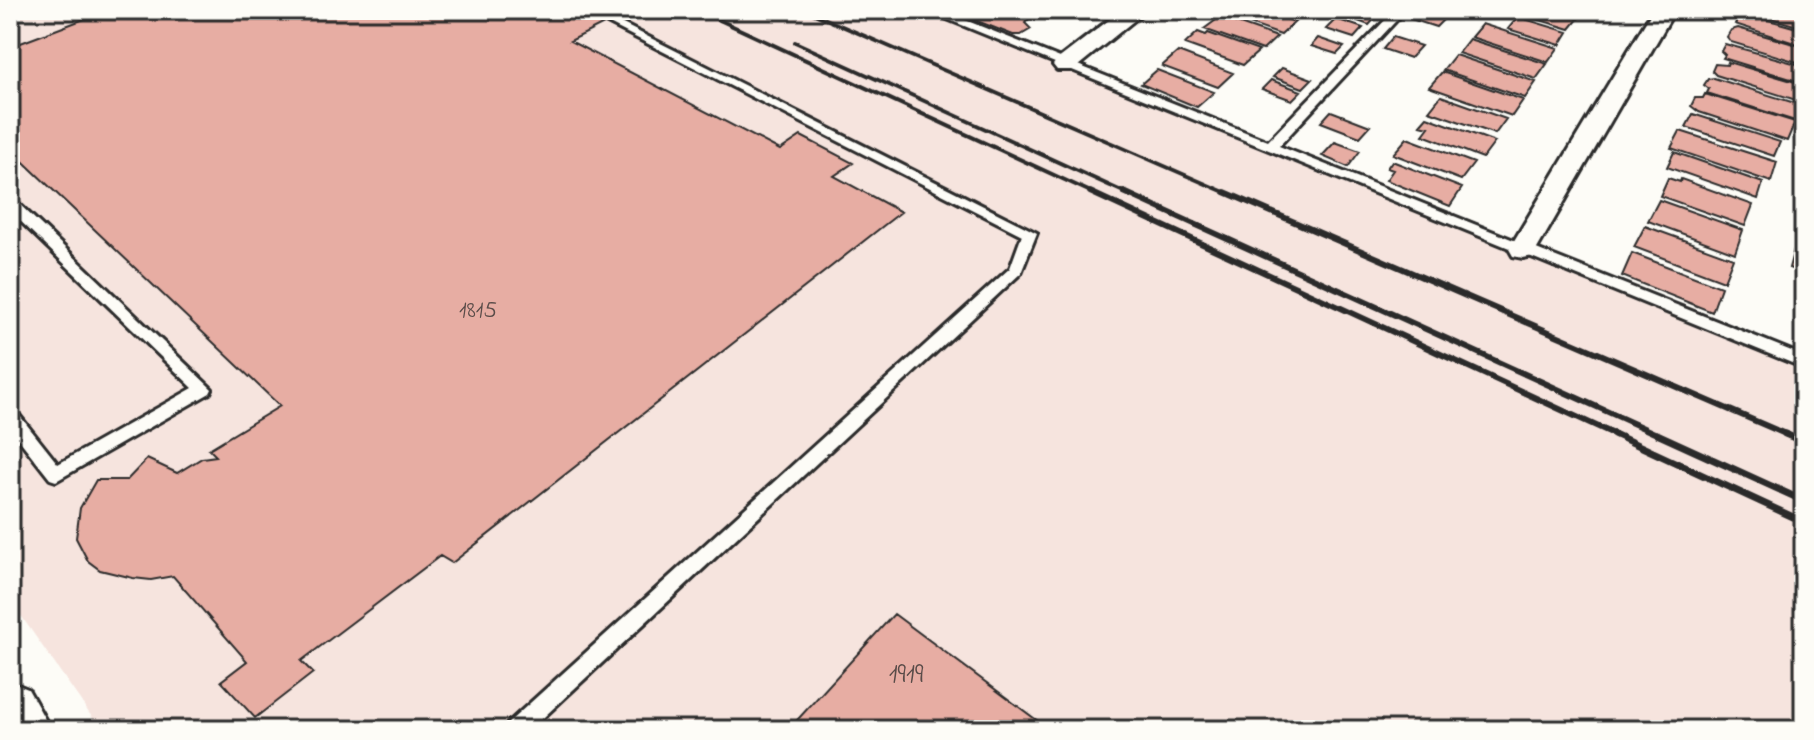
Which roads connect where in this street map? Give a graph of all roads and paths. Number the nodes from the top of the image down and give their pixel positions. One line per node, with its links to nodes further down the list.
1 (587, 10): 14 (lane)
2 (930, 10): 6 (lane)
3 (1136, 10): 6 (street)
4 (1401, 10): 7 (lane)
5 (1664, 10): 9 (street)
6 (1065, 65): 7 (lane)
7 (1270, 147): 9 (lane)
8 (10, 203): 11 (lane)
9 (1523, 249): 10 (lane)
10 (1804, 362)
11 (10, 416)
12 (10, 707): 13 (street)
13 (25, 730)
14 (515, 730)

